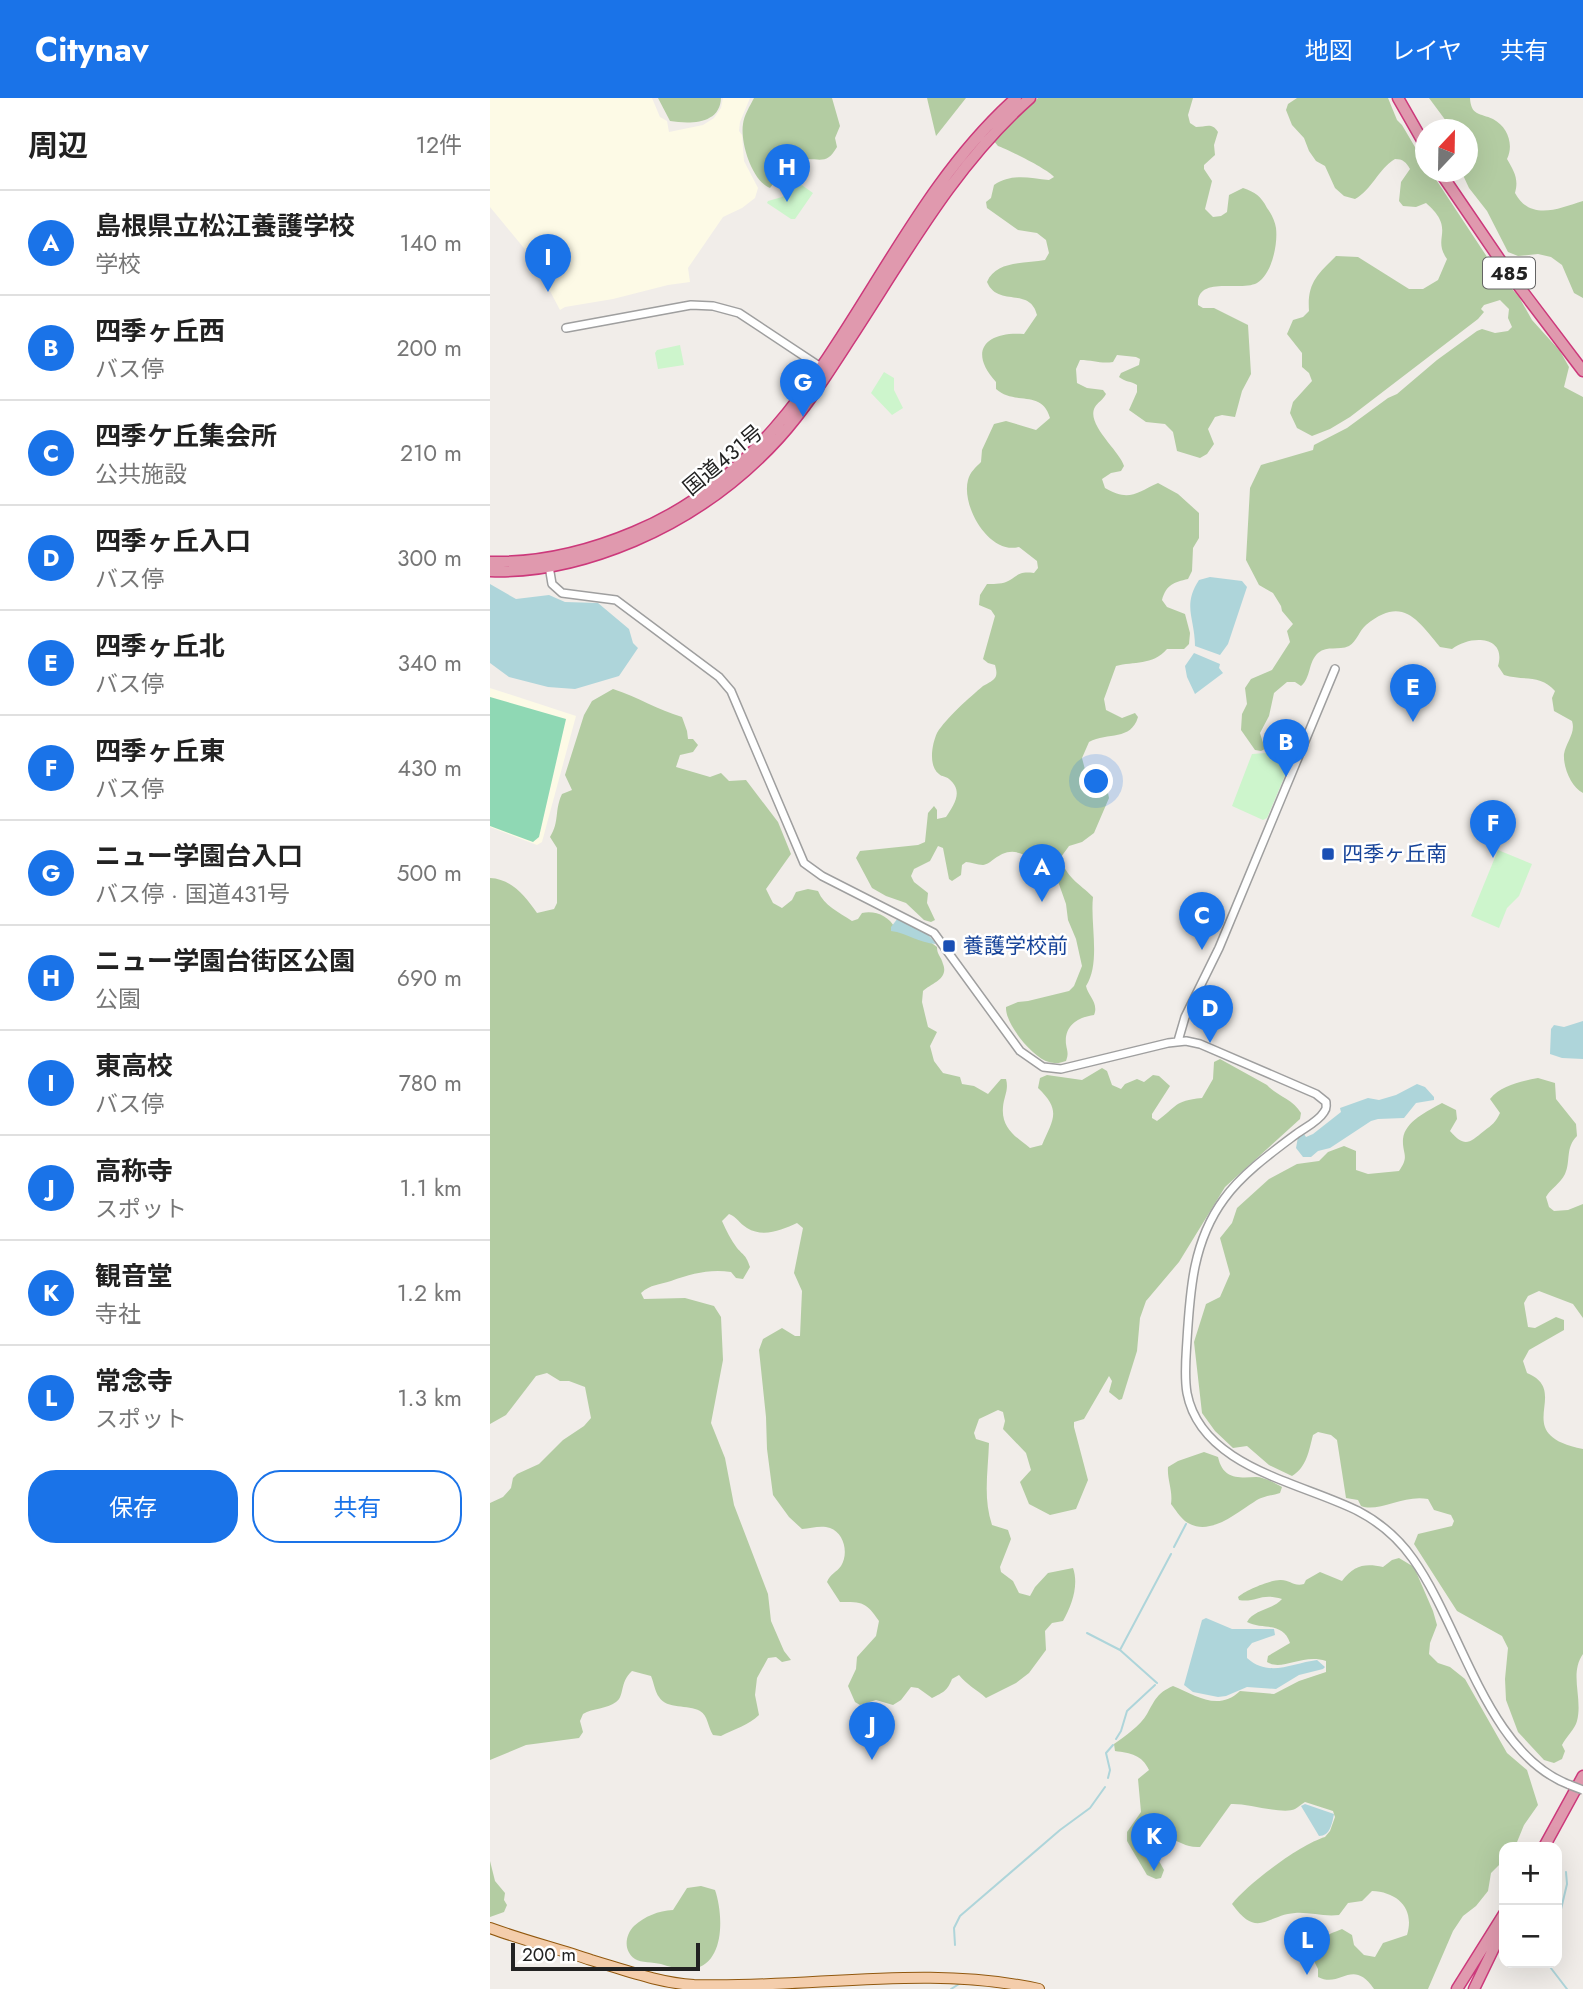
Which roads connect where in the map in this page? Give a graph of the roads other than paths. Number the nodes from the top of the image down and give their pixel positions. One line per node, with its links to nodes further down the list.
1 (1016, 98): 7 (highway, 国道431号)
2 (1030, 98): 7 (highway, 国道431号)
3 (1398, 98): 4 (highway)
4 (1415, 128)
5 (1447, 182): 8 (highway, 485)
6 (566, 328): 7 (street)
7 (825, 370): 10 (highway, 国道431号)
8 (1583, 371)
9 (490, 562): 10 (highway, 国道431号)
10 (549, 563): 11 (highway, 国道431号); 13 (street)
11 (490, 571)
12 (1335, 670): 13 (street)
13 (1178, 1041): 15 (street, bridge)
14 (1583, 1776): 16 (highway)
15 (1583, 1790)
16 (1547, 1842)
17 (490, 1928): 21 (main road)
18 (1499, 1928): 23 (highway)
19 (1499, 1928): 24 (highway)
20 (1499, 1929): 25 (highway)
21 (815, 1985): 22 (main road)
22 (1039, 1989)
23 (1448, 1989)
24 (1457, 1989)
25 (1474, 1989)

